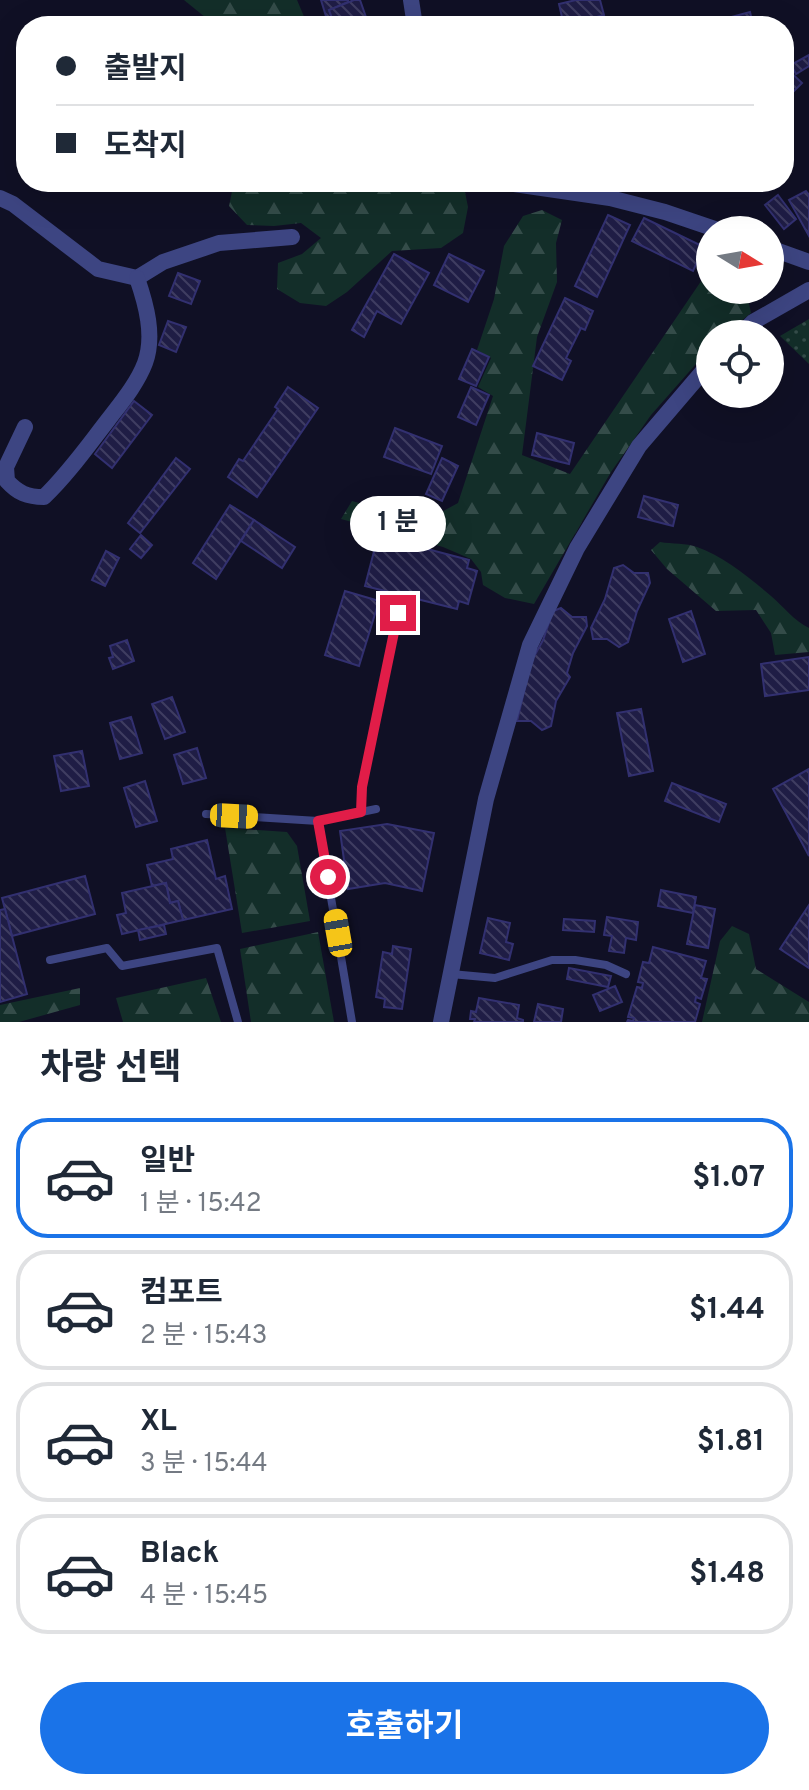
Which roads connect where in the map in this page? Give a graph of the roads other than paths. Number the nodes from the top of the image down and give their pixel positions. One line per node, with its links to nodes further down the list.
1 (569, 192): 3 (street)
2 (0, 198): 7 (street)
3 (696, 223)
4 (292, 237): 7 (street)
5 (784, 253): 6 (street)
6 (809, 262)
7 (137, 278): 11 (street)
8 (809, 290): 9 (street)
9 (756, 320)
10 (696, 379): 18 (street)
11 (25, 427)
12 (398, 613): 14 (lane)
13 (376, 809): 14 (lane)
14 (361, 812): 16 (lane)
15 (206, 814): 16 (lane)
16 (318, 821): 21 (lane)
17 (50, 960): 20 (lane)
18 (451, 974): 19 (lane); 22 (street)
19 (626, 974)
20 (238, 1022)
21 (352, 1022)
22 (441, 1022)

